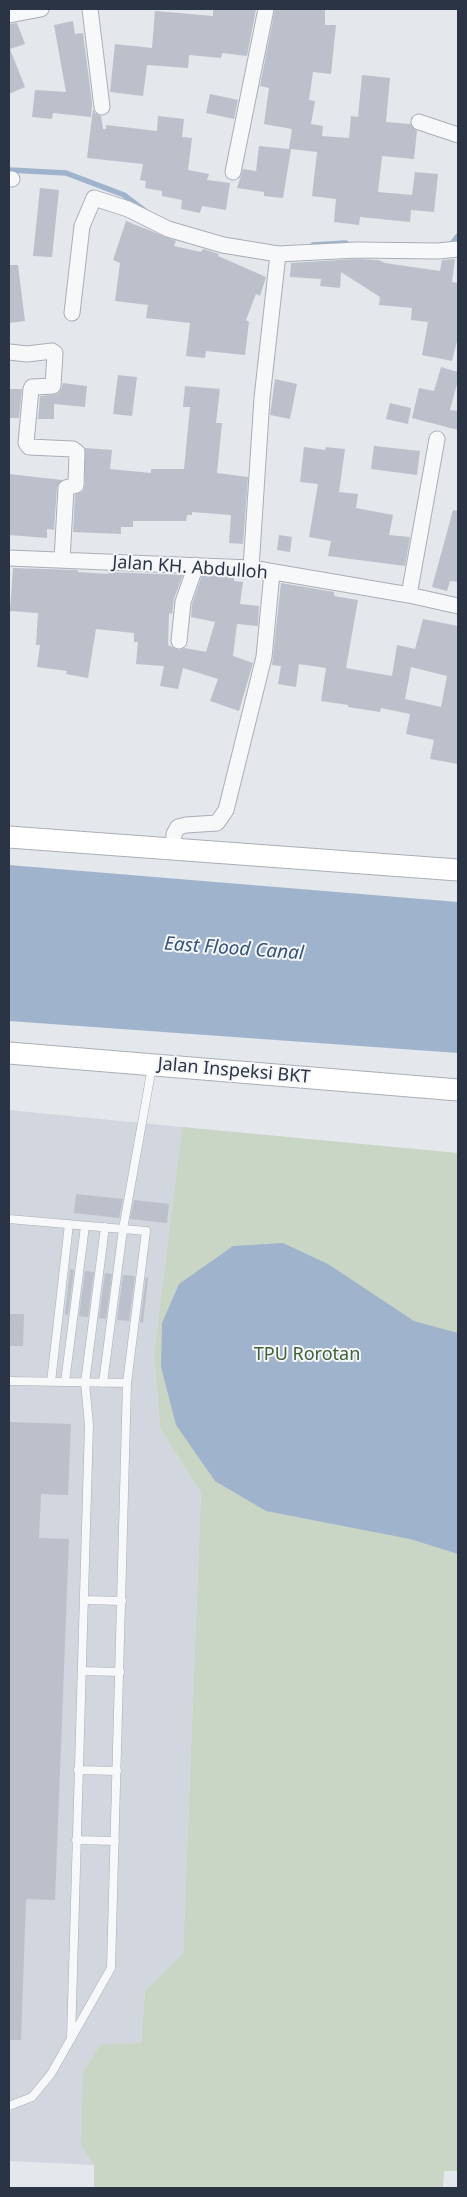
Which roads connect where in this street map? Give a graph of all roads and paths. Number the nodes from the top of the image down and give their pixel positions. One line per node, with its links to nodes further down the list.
1 (41, 9): 4 (street)
2 (90, 9): 5 (street)
3 (266, 9): 8 (street)
4 (9, 15)
5 (102, 107)
6 (419, 122): 7 (street)
7 (458, 135)
8 (233, 172)
9 (458, 249): 10 (street)
10 (278, 254): 11 (street); 17 (street)
11 (72, 313)
12 (9, 352): 15 (street)
13 (436, 440): 19 (street)
14 (9, 558): 15 (street, Jalan KH. Abdulloh)
15 (62, 560): 16 (street, Jalan KH. Abdulloh)
16 (196, 565): 17 (street, Jalan KH. Abdulloh); 21 (street)
17 (251, 568): 18 (street, Jalan KH. Abdulloh)
18 (272, 573): 19 (street, Jalan KH. Abdulloh); 23 (street)
19 (409, 595): 20 (street, Jalan KH. Abdulloh)
20 (458, 606)
21 (179, 641)
22 (9, 837): 23 (street)
23 (173, 849): 24 (street)
24 (458, 870)
25 (9, 1053): 26 (street, Jalan Inspeksi BKT)
26 (153, 1065): 27 (street, Jalan Inspeksi BKT); 32 (lane)
27 (458, 1090)
28 (9, 1219): 29 (lane)
29 (70, 1224): 30 (lane); 34 (lane)
30 (85, 1226): 31 (lane); 35 (lane)
31 (105, 1228): 32 (lane); 36 (lane)
32 (123, 1229): 37 (lane); 38 (lane)
33 (9, 1381): 34 (lane)
34 (51, 1382): 35 (lane)
35 (65, 1382): 36 (lane)
36 (84, 1382): 37 (lane); 39 (lane)
37 (104, 1383): 38 (lane)
38 (126, 1383): 40 (lane)
39 (84, 1600): 40 (lane); 41 (lane)
40 (122, 1601): 42 (lane)
41 (82, 1671): 42 (lane); 43 (lane)
42 (120, 1672): 44 (lane)
43 (78, 1770): 44 (lane); 45 (lane)
44 (117, 1771): 46 (lane)
45 (76, 1840): 46 (lane); 47 (lane)
46 (115, 1842): 47 (lane)
47 (70, 2042): 48 (lane)
48 (9, 2106)

